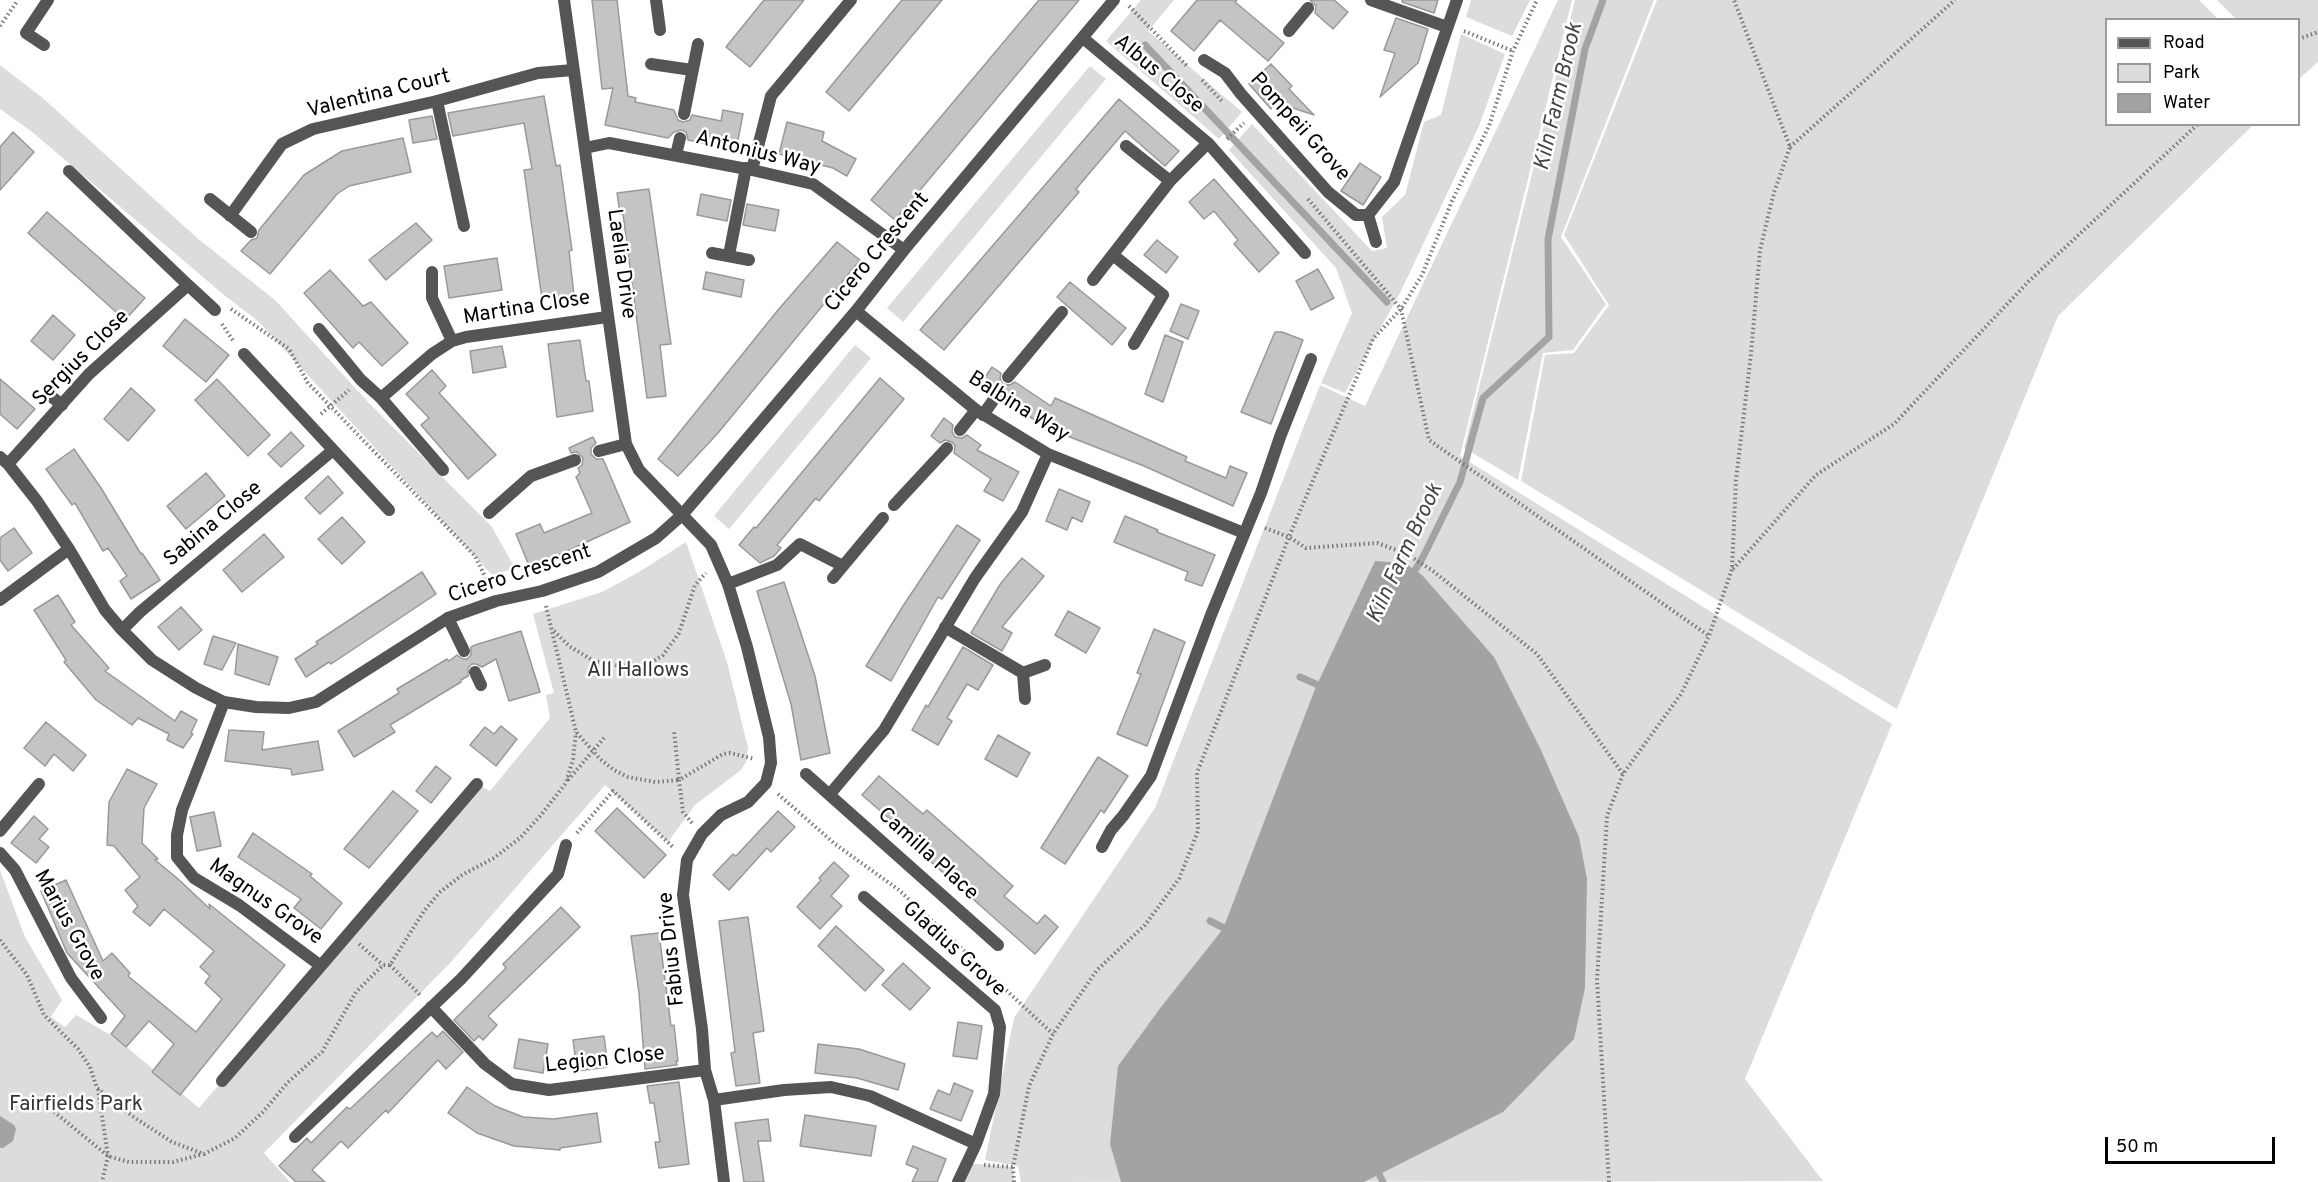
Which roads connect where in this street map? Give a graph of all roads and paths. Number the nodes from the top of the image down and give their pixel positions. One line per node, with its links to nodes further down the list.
1 (18, 0): 15 (path)
2 (48, 0): 23 (street)
3 (564, 0): 27 (street, Laelia Drive)
4 (656, 0): 5 (street); 17 (street)
5 (661, 0)
6 (851, 0): 41 (street)
7 (1114, 0): 20 (street, Cicero Crescent)
8 (1123, 0): 30 (path)
9 (1371, 0): 16 (street)
10 (1458, 0): 16 (street)
11 (1537, 0): 24 (path)
12 (1734, 0): 38 (path)
13 (1955, 0): 38 (path)
14 (1308, 8): 18 (street)
15 (0, 26)
16 (1448, 26): 24 (path); 46 (street)
17 (660, 30)
18 (1289, 31)
19 (2318, 32): 21 (path)
20 (1083, 38): 36 (street, Albus Close); 51 (street, Cicero Crescent)
21 (2300, 38)
22 (698, 44): 28 (street)
23 (44, 45)
24 (1513, 51): 60 (path)
25 (1204, 60): 46 (street, Pompeii Grove)
26 (651, 64): 28 (street)
27 (573, 70): 29 (street, Valentina Court); 39 (street, Laelia Drive)
28 (692, 70): 31 (street)
29 (437, 101): 47 (street, Valentina Court); 48 (street)
30 (1228, 107)
31 (684, 114)
32 (1236, 115): 35 (path)
33 (2197, 126): 97 (path)
34 (680, 138): 40 (street)
35 (1226, 140)
36 (1208, 143): 43 (street, Albus Close); 53 (street, Albus Close)
37 (1126, 146): 43 (street)
38 (1790, 147): 97 (path)
39 (585, 148): 40 (street, Antonius Way); 64 (street, Laelia Drive)
40 (676, 155): 41 (street, Antonius Way)
41 (749, 169): 51 (street, Antonius Way); 54 (street)
42 (69, 171): 59 (street)
43 (1170, 181): 55 (street, Albus Close)
44 (1304, 194): 60 (path)
45 (210, 199): 47 (street)
46 (1368, 215): 50 (street)
47 (230, 216): 49 (street)
48 (464, 226)
49 (251, 232)
50 (1376, 242)
51 (904, 250): 62 (street, Cicero Crescent)
52 (712, 253): 54 (street)
53 (1305, 253)
54 (729, 255): 56 (street)
55 (1113, 255): 58 (street, Albus Close); 67 (street)
56 (749, 260)
57 (432, 272): 66 (street, Martina Close)
58 (1093, 280)
59 (188, 285): 61 (street); 75 (street, Sergius Close)
60 (1401, 309): 93 (path); 107 (path)
61 (215, 310): 68 (path); 76 (path)
62 (856, 311): 77 (street, Balbina Way); 90 (street, Cicero Crescent)
63 (1062, 312): 70 (street)
64 (607, 316): 66 (street, Martina Close); 79 (street, Laelia Drive)
65 (318, 329): 71 (street)
66 (452, 341): 74 (street, Martina Close)
67 (1134, 344)
68 (244, 354): 81 (street)
69 (1311, 359): 92 (street)
70 (1008, 377)
71 (361, 380): 74 (street); 76 (path)
72 (48, 394): 75 (street)
73 (997, 395): 77 (street)
74 (381, 398): 86 (street)
75 (62, 405): 85 (street, Sergius Close)
76 (330, 407): 102 (path)
77 (980, 413): 78 (street); 83 (street, Balbina Way)
78 (960, 430)
79 (626, 444): 82 (street); 90 (street, Laelia Drive)
80 (946, 447): 87 (street)
81 (332, 451): 88 (street); 106 (street, Sabina Close)
82 (599, 451)
83 (1048, 454): 92 (street, Balbina Way); 104 (street)
84 (574, 460): 89 (street)
85 (4, 461): 94 (street, Cicero Crescent)
86 (443, 470)
87 (894, 505)
88 (389, 510)
89 (489, 513)
90 (682, 515): 95 (street); 100 (street, Cicero Crescent)
91 (883, 518): 96 (street)
92 (1245, 533): 93 (path); 130 (street)
93 (1289, 537): 120 (path); 141 (path)
94 (69, 549): 101 (street); 106 (street, Cicero Crescent)
95 (719, 563): 99 (street); 105 (path)
96 (843, 566): 98 (street); 99 (street)
97 (1732, 569): 107 (path)
98 (833, 578)
99 (728, 584): 118 (street)
100 (542, 591): 102 (street, Cicero Crescent); 105 (path)
101 (0, 600)
102 (496, 601): 103 (street, Cicero Crescent)
103 (448, 618): 108 (street); 114 (street, Cicero Crescent)
104 (945, 627): 111 (street); 126 (street)
105 (552, 629): 117 (path)
106 (122, 630): 114 (street, Cicero Crescent)
107 (1709, 636): 120 (path)
108 (464, 651)
109 (1045, 665): 111 (street)
110 (475, 672): 112 (street)
111 (1023, 673): 113 (street)
112 (481, 685)
113 (1025, 699)
114 (224, 702): 138 (street, Magnus Grove)
115 (674, 730): 121 (path)
116 (604, 738): 117 (path)
117 (593, 751): 121 (path); 122 (path)
118 (771, 763): 121 (path); 123 (street)
119 (807, 774): 126 (street, Camilla Place)
120 (1623, 774): 157 (path)
121 (679, 780): 128 (path)
122 (566, 783)
123 (766, 783): 128 (street, Fabius Drive); 141 (path)
124 (39, 784): 127 (street)
125 (477, 784): 134 (street, Magnus Grove)
126 (830, 795): 135 (street, Camilla Place)
127 (0, 831)
128 (702, 834): 132 (street, Fabius Drive)
129 (566, 845): 132 (path); 139 (street)
130 (1102, 847)
131 (0, 853): 140 (street, Marius Grove)
132 (687, 860): 142 (street, Fabius Drive)
133 (864, 897): 148 (street, Gladius Grove)
134 (348, 935): 136 (path); 138 (street, Magnus Grove)
135 (998, 945)
136 (383, 965)
137 (390, 965): 139 (path)
138 (321, 966): 143 (street, Magnus Grove)
139 (432, 1007): 142 (street, Legion Close); 147 (street)
140 (101, 1018)
141 (1053, 1034): 152 (path)
142 (705, 1070): 145 (street, Fabius Drive)
143 (222, 1081)
144 (97, 1088): 150 (path)
145 (714, 1100): 148 (street); 154 (street, Fabius Drive)
146 (47, 1106): 150 (path)
147 (295, 1137)
148 (976, 1144): 151 (street, Gladius Grove)
149 (204, 1154): 150 (path)
150 (108, 1156): 153 (path)
151 (966, 1164): 152 (path); 155 (street, Gladius Grove)
152 (1013, 1167): 156 (path)
153 (102, 1182)
154 (724, 1182)
155 (958, 1182)
156 (1014, 1182)
157 (1609, 1182)

